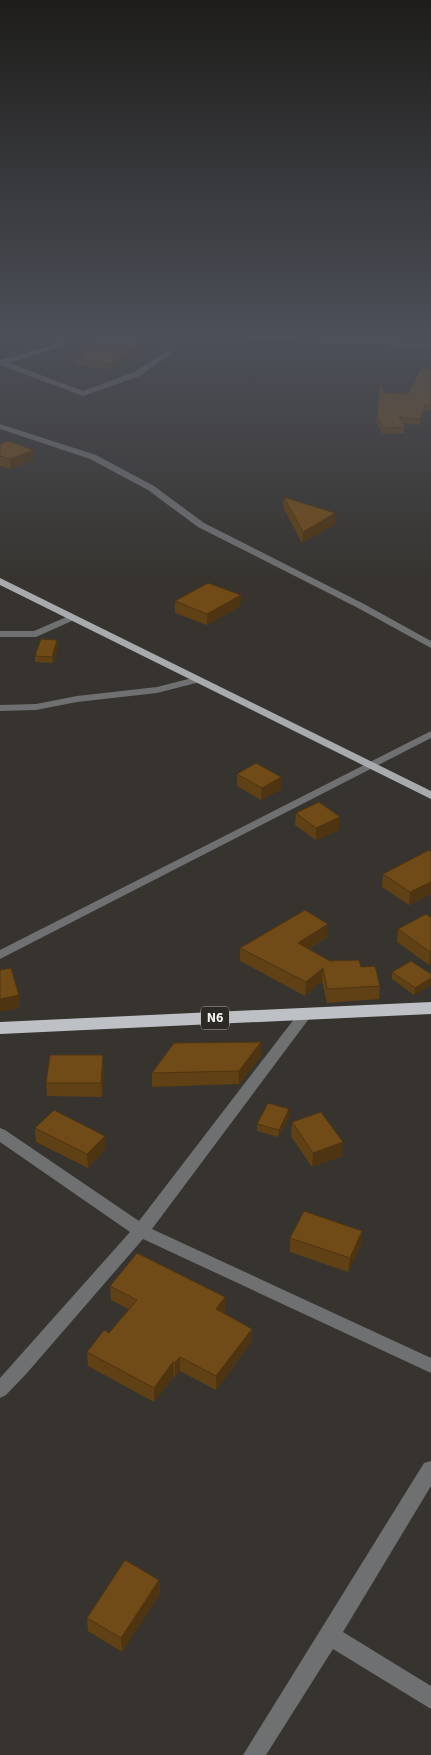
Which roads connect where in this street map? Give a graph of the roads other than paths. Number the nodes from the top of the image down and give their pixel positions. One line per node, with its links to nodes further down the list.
1 (0, 426): 5 (street)
2 (0, 581): 3 (main road)
3 (71, 618): 4 (street); 6 (main road)
4 (0, 634)
5 (431, 645)
6 (196, 680): 7 (street); 9 (main road)
7 (0, 708)
8 (431, 734): 9 (street)
9 (368, 766): 10 (main road); 11 (street)
10 (431, 796)
11 (0, 955)
12 (431, 1008): 13 (highway, N6)
13 (306, 1013): 14 (highway, N6); 16 (street)
14 (0, 1028)
15 (0, 1134): 16 (street)
16 (141, 1231): 17 (street); 18 (street)
17 (431, 1366)
18 (0, 1390)
19 (431, 1469): 20 (street)
20 (330, 1635): 21 (street); 22 (street)
21 (431, 1698)
22 (254, 1755)

